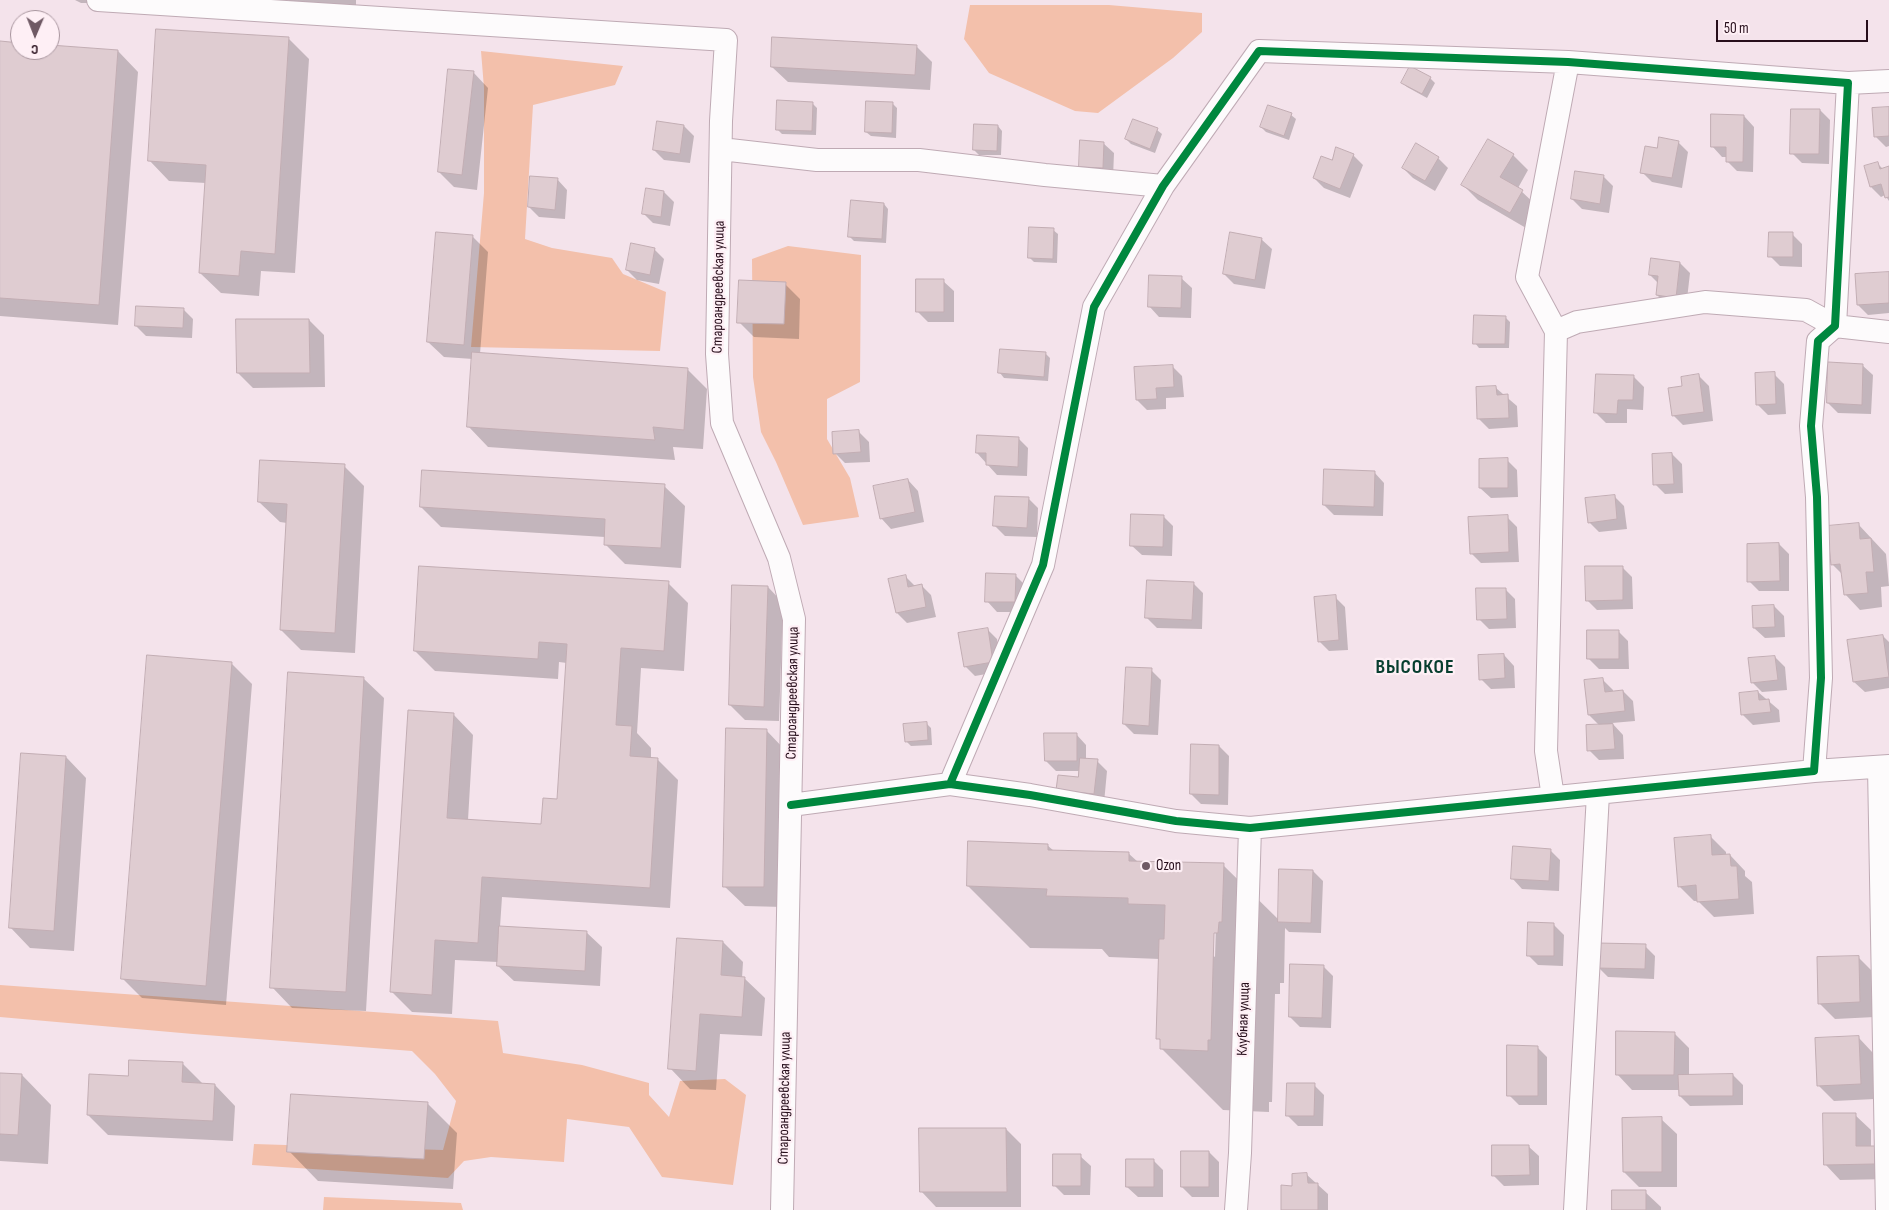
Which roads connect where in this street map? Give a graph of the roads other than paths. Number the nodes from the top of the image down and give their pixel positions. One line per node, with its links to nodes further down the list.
1 (98, 0): 5 (street, Староандреевская улица)
2 (1568, 62): 4 (street); 6 (street); 8 (street)
3 (1889, 82): 4 (street)
4 (1848, 83): 7 (street)
5 (720, 149): 6 (street); 15 (street, Староандреевская улица)
6 (1163, 186): 12 (street)
7 (1835, 326): 8 (street); 9 (street); 11 (street)
8 (1556, 332): 14 (street)
9 (1889, 332)
10 (1884, 767): 11 (street); 20 (street)
11 (1814, 771): 13 (street)
12 (950, 784): 15 (street); 16 (street)
13 (1598, 794): 14 (street); 19 (street)
14 (1553, 797): 16 (street)
15 (791, 806): 17 (street, Староандреевская улица)
16 (1250, 828): 18 (street, Клубная улица)
17 (782, 1210)
18 (1236, 1210)
19 (1575, 1210)
20 (1887, 1210)

